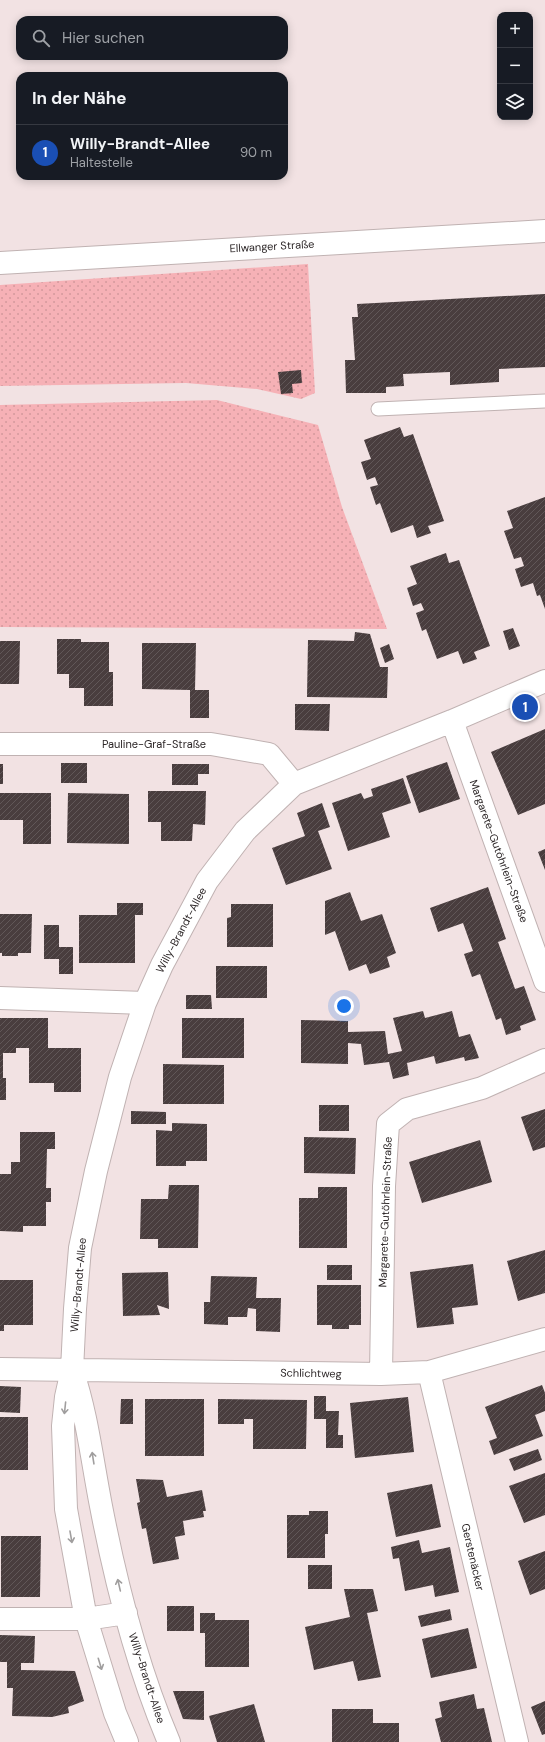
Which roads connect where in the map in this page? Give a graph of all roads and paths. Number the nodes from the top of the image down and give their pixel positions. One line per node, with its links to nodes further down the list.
1 (545, 231): 2 (street, Ellwanger Straße)
2 (0, 263)
3 (545, 401): 4 (lane)
4 (378, 409)
5 (545, 681): 6 (street, Willy-Brandt-Allee)
6 (452, 722): 8 (street, Willy-Brandt-Allee); 9 (street, Margarete-Gutöhrlein-Straße)
7 (0, 744): 8 (street, Pauline-Graf-Straße)
8 (294, 784): 11 (street, Willy-Brandt-Allee)
9 (545, 981)
10 (0, 998): 11 (street)
11 (145, 1003): 15 (street, Willy-Brandt-Allee)
12 (545, 1060): 17 (street, Margarete-Gutöhrlein-Straße)
13 (545, 1339): 16 (street, Schlichtweg)
14 (0, 1369): 15 (street, Schlichtweg)
15 (72, 1370): 17 (street, Schlichtweg); 18 (street, Willy-Brandt-Allee, one-way to 15); 20 (street, Willy-Brandt-Allee, one-way to 20)
16 (429, 1372): 17 (street, Schlichtweg); 23 (street, Gerstenäcker)
17 (381, 1374)
18 (126, 1613): 20 (street); 22 (street, Willy-Brandt-Allee)
19 (0, 1618): 20 (street)
20 (86, 1619): 21 (street, Willy-Brandt-Allee, one-way to 21)
21 (127, 1742)
22 (169, 1742)
23 (517, 1742)

